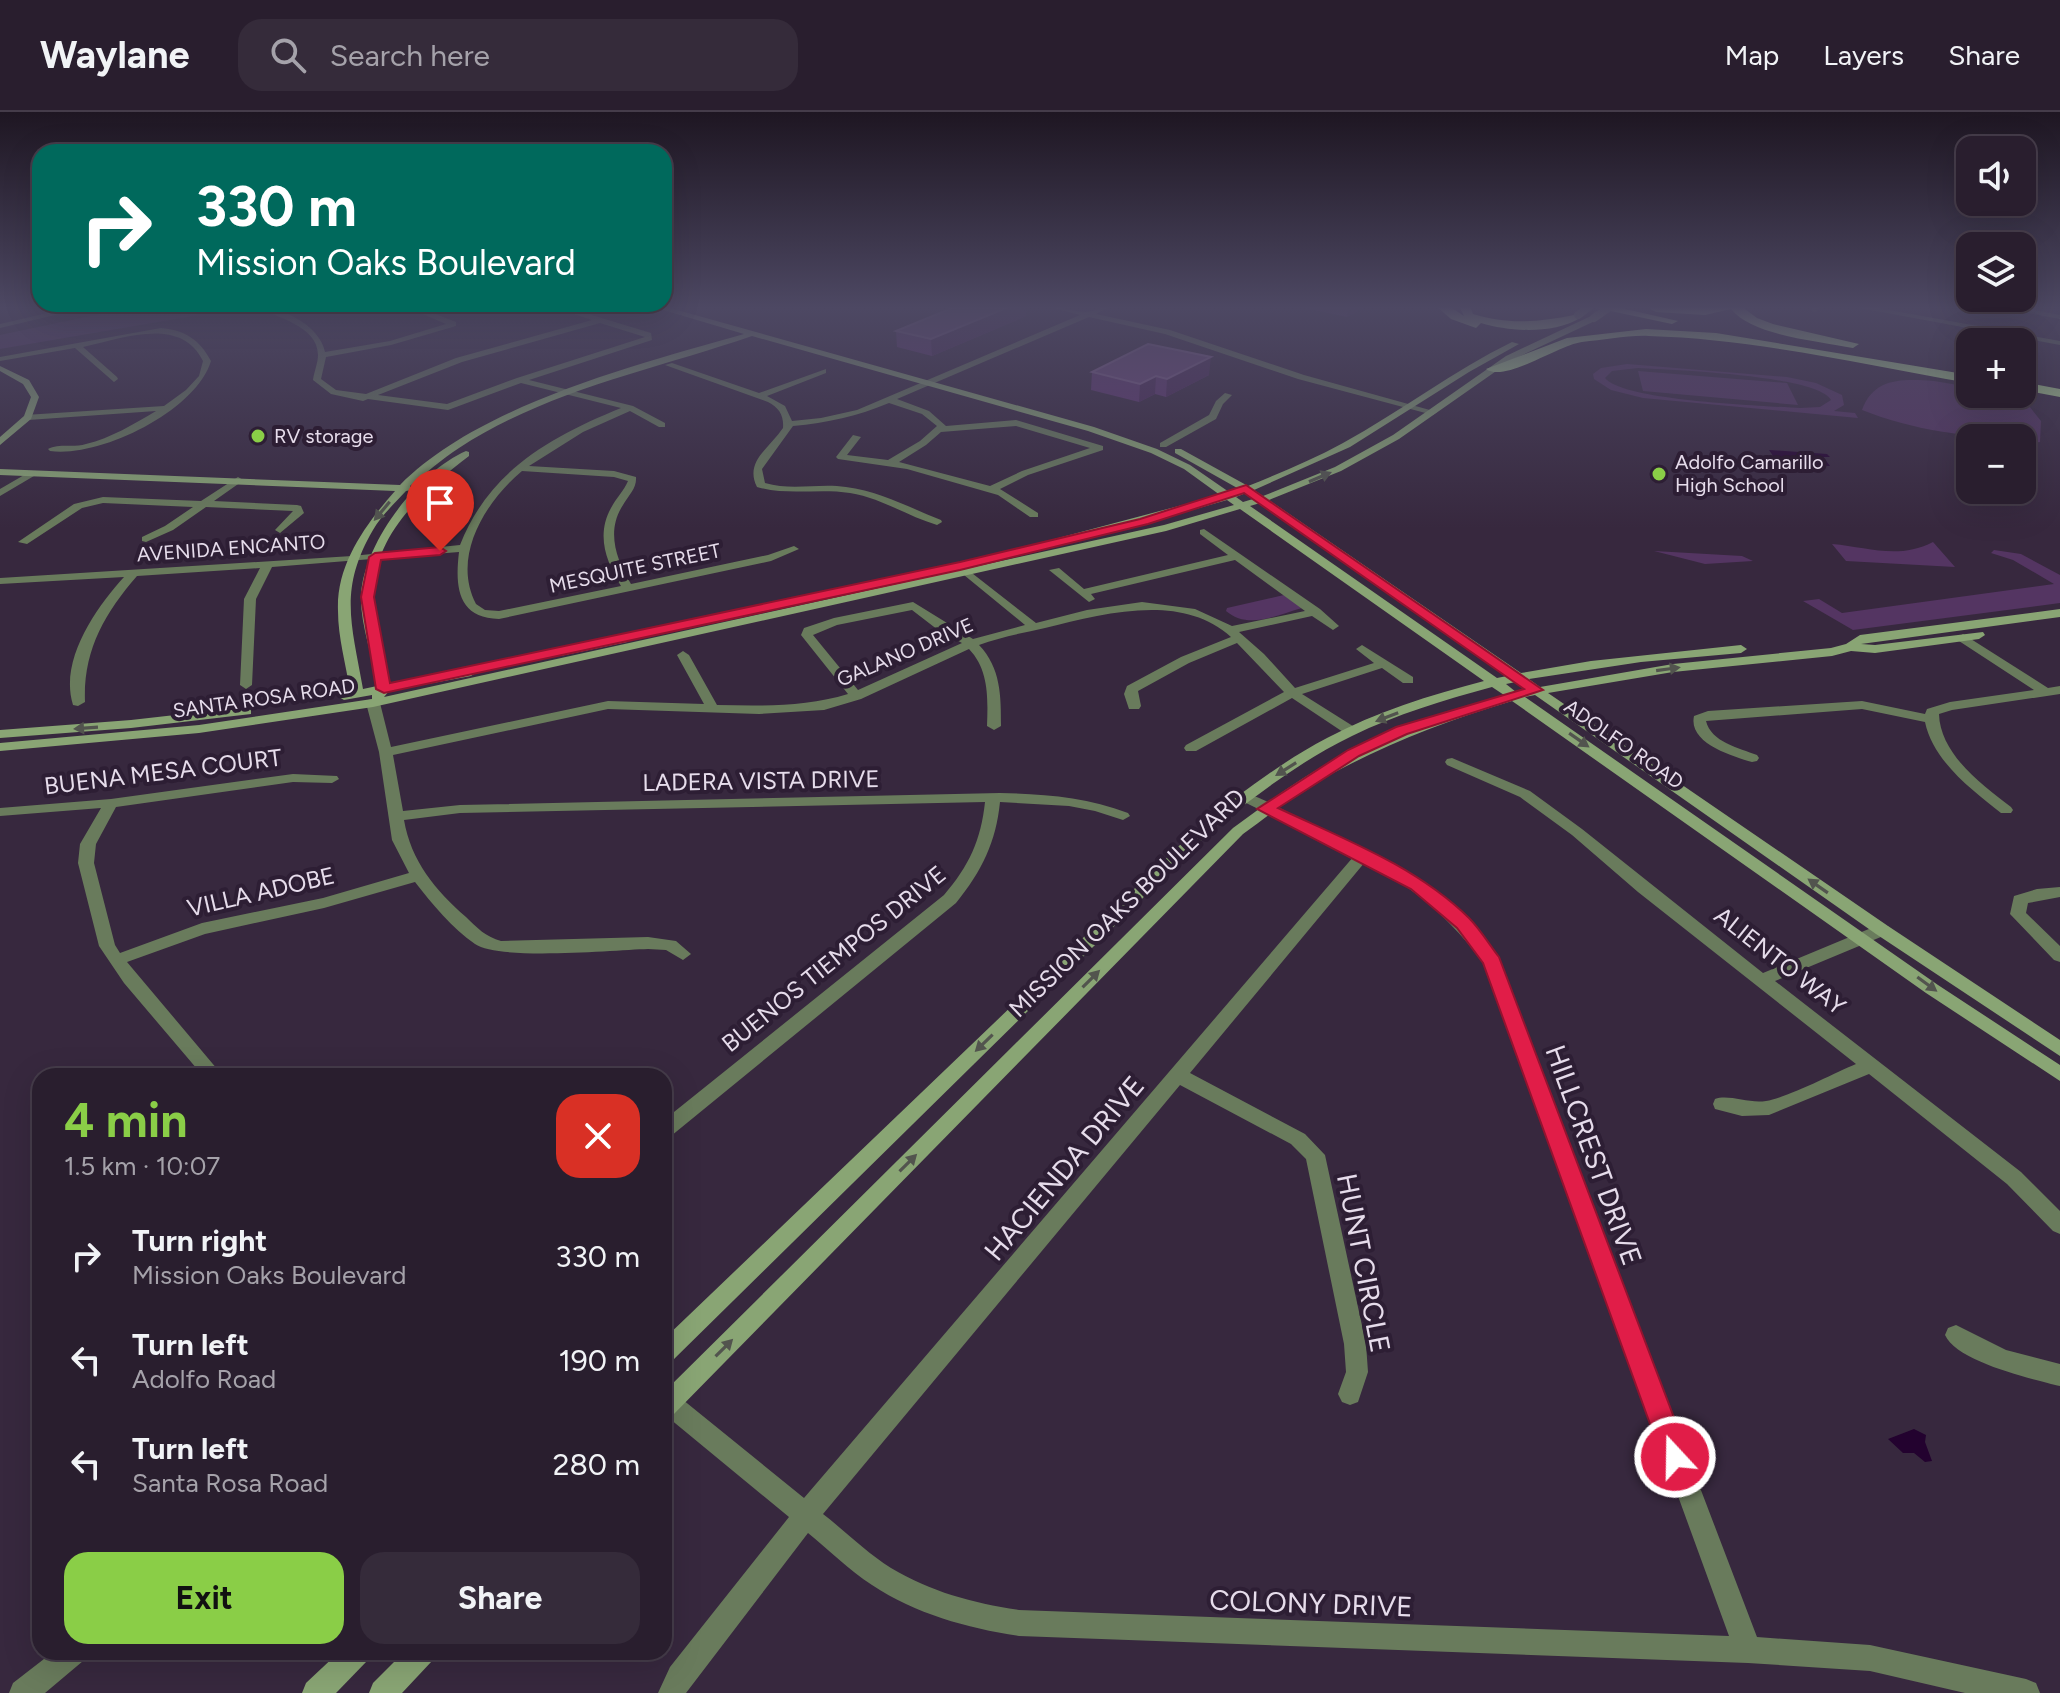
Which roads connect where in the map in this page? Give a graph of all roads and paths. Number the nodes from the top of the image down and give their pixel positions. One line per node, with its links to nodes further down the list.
1 (23, 380): 31 (main road)
2 (199, 380): 27 (street)
3 (319, 380): 24 (street)
4 (411, 380): 24 (street)
5 (520, 380): 19 (street); 24 (street)
6 (605, 380): 19 (main road)
7 (625, 380): 21 (main road)
8 (712, 380): 23 (street)
9 (801, 380): 23 (street)
10 (929, 380): 15 (main road, ADOLFO ROAD)
11 (937, 380): 15 (street)
12 (1291, 380): 26 (street)
13 (1451, 380): 26 (main road, SANTA ROSA ROAD)
14 (1477, 380): 29 (main road, SANTA ROSA ROAD)
15 (934, 381): 25 (street); 30 (main road, ADOLFO ROAD); 38 (main road, ADOLFO ROAD)
16 (2036, 381): 17 (highway)
17 (2060, 385)
18 (2036, 389): 20 (highway)
19 (563, 393): 21 (street); 45 (main road)
20 (2060, 393)
21 (582, 394): 28 (street); 46 (main road)
22 (1228, 395): 38 (street)
23 (759, 396): 32 (street)
24 (363, 398)
25 (890, 400): 32 (street); 35 (street)
26 (1409, 406): 29 (street); 47 (main road, SANTA ROSA ROAD)
27 (169, 408): 31 (street); 39 (street)
28 (630, 408): 33 (street); 41 (street)
29 (1433, 412): 51 (main road, SANTA ROSA ROAD, one-way to 29)
30 (1043, 416): 34 (street); 50 (main road, ADOLFO ROAD)
31 (28, 417): 37 (main road)
32 (789, 424): 55 (street)
33 (662, 425)
34 (1026, 425): 35 (street); 48 (street)
35 (940, 429): 40 (street)
36 (856, 437): 40 (street)
37 (0, 442)
38 (1163, 445): 47 (main road, ADOLFO ROAD)
39 (53, 449)
40 (891, 463): 48 (street)
41 (522, 468): 60 (street); 70 (street)
42 (0, 472): 43 (main road)
43 (34, 473): 44 (main road); 49 (street)
44 (238, 480): 45 (main road); 52 (street)
45 (406, 485): 46 (main road); 64 (main road, one-way to 64)
46 (424, 485): 63 (main road)
47 (1246, 489): 50 (main road, SANTA ROSA ROAD); 51 (main road, ADOLFO ROAD)
48 (991, 490): 54 (street)
49 (0, 493)
50 (1229, 495): 53 (main road, ADOLFO ROAD); 89 (main road, SANTA ROSA ROAD)
51 (1261, 500): 53 (main road, SANTA ROSA ROAD); 85 (main road, ADOLFO ROAD)
52 (206, 503): 56 (street); 58 (street); 59 (street)
53 (1244, 506): 68 (main road, SANTA ROSA ROAD); 87 (main road, ADOLFO ROAD)
54 (1034, 515)
55 (937, 522)
56 (280, 530)
57 (1204, 532): 62 (street)
58 (146, 539)
59 (23, 542)
60 (464, 548): 63 (street, AVENIDA ENCANTO); 70 (street, MESQUITE STREET)
61 (794, 549): 70 (street, MESQUITE STREET)
62 (1236, 556): 71 (street); 73 (street)
63 (375, 557): 64 (street, AVENIDA ENCANTO); 89 (main road)
64 (352, 559): 65 (street, AVENIDA ENCANTO); 93 (main road)
65 (268, 564): 67 (street, AVENIDA ENCANTO); 88 (street)
66 (1055, 570): 71 (street)
67 (134, 572): 69 (street, AVENIDA ENCANTO); 96 (street)
68 (968, 573): 76 (street); 97 (main road, SANTA ROSA ROAD)
69 (0, 581)
70 (628, 588)
71 (1082, 593): 72 (street)
72 (1102, 610): 76 (street, GALANO DRIVE); 77 (street, GALANO DRIVE)
73 (1316, 612): 75 (street); 77 (street)
74 (2060, 619): 78 (main road, MISSION OAKS BOULEVARD); 79 (main road); 81 (main road, MISSION OAKS BOULEVARD)
75 (1333, 626)
76 (1034, 627): 80 (street, GALANO DRIVE)
77 (1235, 634): 92 (street, GALANO DRIVE); 98 (street)
78 (1963, 638): 79 (main road, MISSION OAKS BOULEVARD); 91 (street)
79 (1944, 640): 81 (main road, MISSION OAKS BOULEVARD)
80 (970, 644): 95 (street, GALANO DRIVE); 95 (street); 101 (street)
81 (1850, 647): 85 (main road, MISSION OAKS BOULEVARD); 90 (main road, MISSION OAKS BOULEVARD, one-way to 81)
82 (1362, 649): 84 (street)
83 (683, 655): 99 (street)
84 (1382, 664): 86 (street); 92 (street)
85 (1517, 677): 87 (main road, MISSION OAKS BOULEVARD); 90 (main road, ADOLFO ROAD)
86 (1408, 680)
87 (1497, 682): 94 (main road, ADOLFO ROAD); 102 (main road, MISSION OAKS BOULEVARD, one-way to 102)
88 (246, 685)
89 (384, 689): 93 (main road, SANTA ROSA ROAD); 97 (main road)
90 (1535, 690): 94 (main road, MISSION OAKS BOULEVARD); 121 (main road, ADOLFO ROAD, one-way to 90)
91 (2053, 691): 100 (street)
92 (1292, 693): 102 (street, GALANO DRIVE); 105 (street)
93 (357, 694): 97 (main road); 103 (main road, SANTA ROSA ROAD, one-way to 103)
94 (1516, 695): 113 (main road, MISSION OAKS BOULEVARD); 122 (main road, ADOLFO ROAD, one-way to 122)
95 (856, 696): 99 (street, GALANO DRIVE)
96 (78, 702)
97 (373, 703): 104 (main road, SANTA ROSA ROAD); 106 (street)
98 (1134, 706)
99 (713, 709): 106 (street, GALANO DRIVE)
100 (1930, 719): 107 (street); 114 (street)
101 (994, 726)
102 (1351, 731): 110 (main road, MISSION OAKS BOULEVARD, one-way to 110)
103 (0, 734)
104 (0, 747)
105 (1191, 748)
106 (386, 752): 116 (street)
107 (1752, 758)
108 (1452, 762): 126 (street, ALIENTO WAY)
109 (332, 779): 112 (street, BUENA MESA COURT)
110 (1245, 797): 113 (street, HILLCREST DRIVE); 136 (main road, MISSION OAKS BOULEVARD, one-way to 136)
111 (993, 799): 116 (street, LADERA VISTA DRIVE); 117 (street, LADERA VISTA DRIVE); 133 (street, BUENOS TIEMPOS DRIVE)
112 (111, 803): 115 (street, BUENA MESA COURT); 125 (street)
113 (1266, 809): 118 (street, HILLCREST DRIVE); 139 (main road, MISSION OAKS BOULEVARD, one-way to 113)
114 (2006, 810)
115 (0, 812)
116 (398, 816): 119 (street)
117 (1123, 816)
118 (1363, 855): 131 (street, HACIENDA DRIVE); 142 (street, HILLCREST DRIVE)
119 (418, 876): 123 (street); 125 (street, VILLA ADOBE)
120 (2056, 892): 124 (street)
121 (1882, 930): 122 (street); 127 (main road, ADOLFO ROAD)
122 (1864, 938): 126 (street); 130 (main road, ADOLFO ROAD, one-way to 130)
123 (683, 954)
124 (2060, 956)
125 (117, 960): 129 (street)
126 (1762, 980): 128 (street, ALIENTO WAY)
127 (2060, 1049)
128 (1872, 1065): 132 (street); 134 (street, ALIENTO WAY)
129 (207, 1068)
130 (2060, 1074)
131 (1179, 1076): 138 (street, HUNT CIRCLE); 141 (street, HACIENDA DRIVE)
132 (1722, 1104)
133 (672, 1125)
134 (2060, 1225)
135 (1956, 1335): 137 (street)
136 (672, 1346)
137 (2060, 1375)
138 (1350, 1394)
139 (672, 1397)
140 (672, 1408): 141 (street, COLONY DRIVE)
141 (807, 1516): 142 (street, COLONY DRIVE); 149 (street, HACIENDA DRIVE)
142 (1748, 1650): 150 (street, COLONY DRIVE)
143 (64, 1660): 146 (street)
144 (350, 1660): 147 (main road)
145 (415, 1660): 148 (main road)
146 (23, 1693)
147 (316, 1693)
148 (383, 1693)
149 (672, 1693)
150 (2026, 1693)

